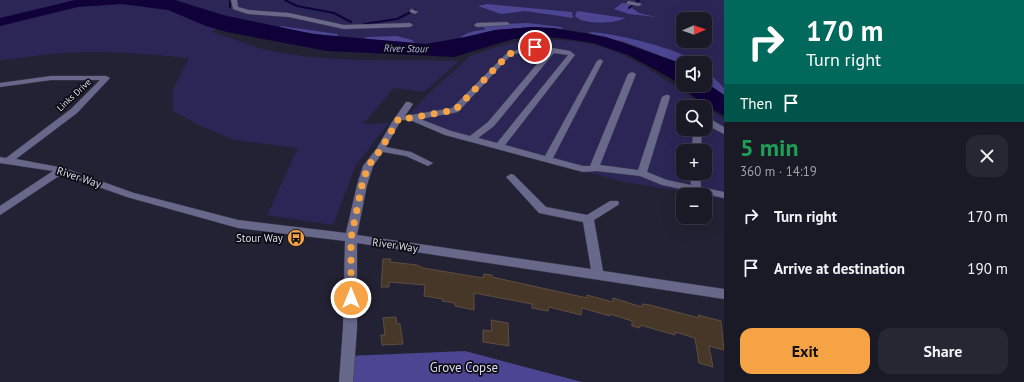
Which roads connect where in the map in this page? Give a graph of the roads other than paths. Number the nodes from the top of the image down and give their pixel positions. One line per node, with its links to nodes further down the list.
1 (234, 0): 5 (street)
2 (629, 3): 3 (street)
3 (639, 4)
4 (507, 24): 6 (street)
5 (410, 25)
6 (477, 25)
7 (551, 50): 13 (street); 17 (street); 18 (street)
8 (600, 61): 20 (street)
9 (632, 74): 23 (street)
10 (0, 84): 21 (street, Links Drive)
11 (666, 97): 25 (street)
12 (409, 104): 14 (street)
13 (411, 118): 14 (street); 17 (street)
14 (398, 120): 19 (street)
15 (712, 124): 16 (street)
16 (724, 131)
17 (473, 138): 18 (street)
18 (500, 146): 20 (street)
19 (381, 149): 22 (street); 33 (street)
20 (548, 159): 23 (street)
21 (4, 161): 24 (street, River Way)
22 (428, 163)
23 (594, 168): 25 (street)
24 (61, 170): 31 (street); 33 (street, River Way)
25 (642, 173): 27 (street)
26 (510, 177): 32 (street)
27 (691, 188)
28 (712, 192): 29 (street)
29 (724, 195)
30 (614, 203): 32 (street)
31 (0, 211)
32 (588, 219): 34 (street)
33 (351, 238): 34 (street, River Way); 36 (street)
34 (598, 275): 35 (street, River Way)
35 (724, 294)
36 (346, 382)

